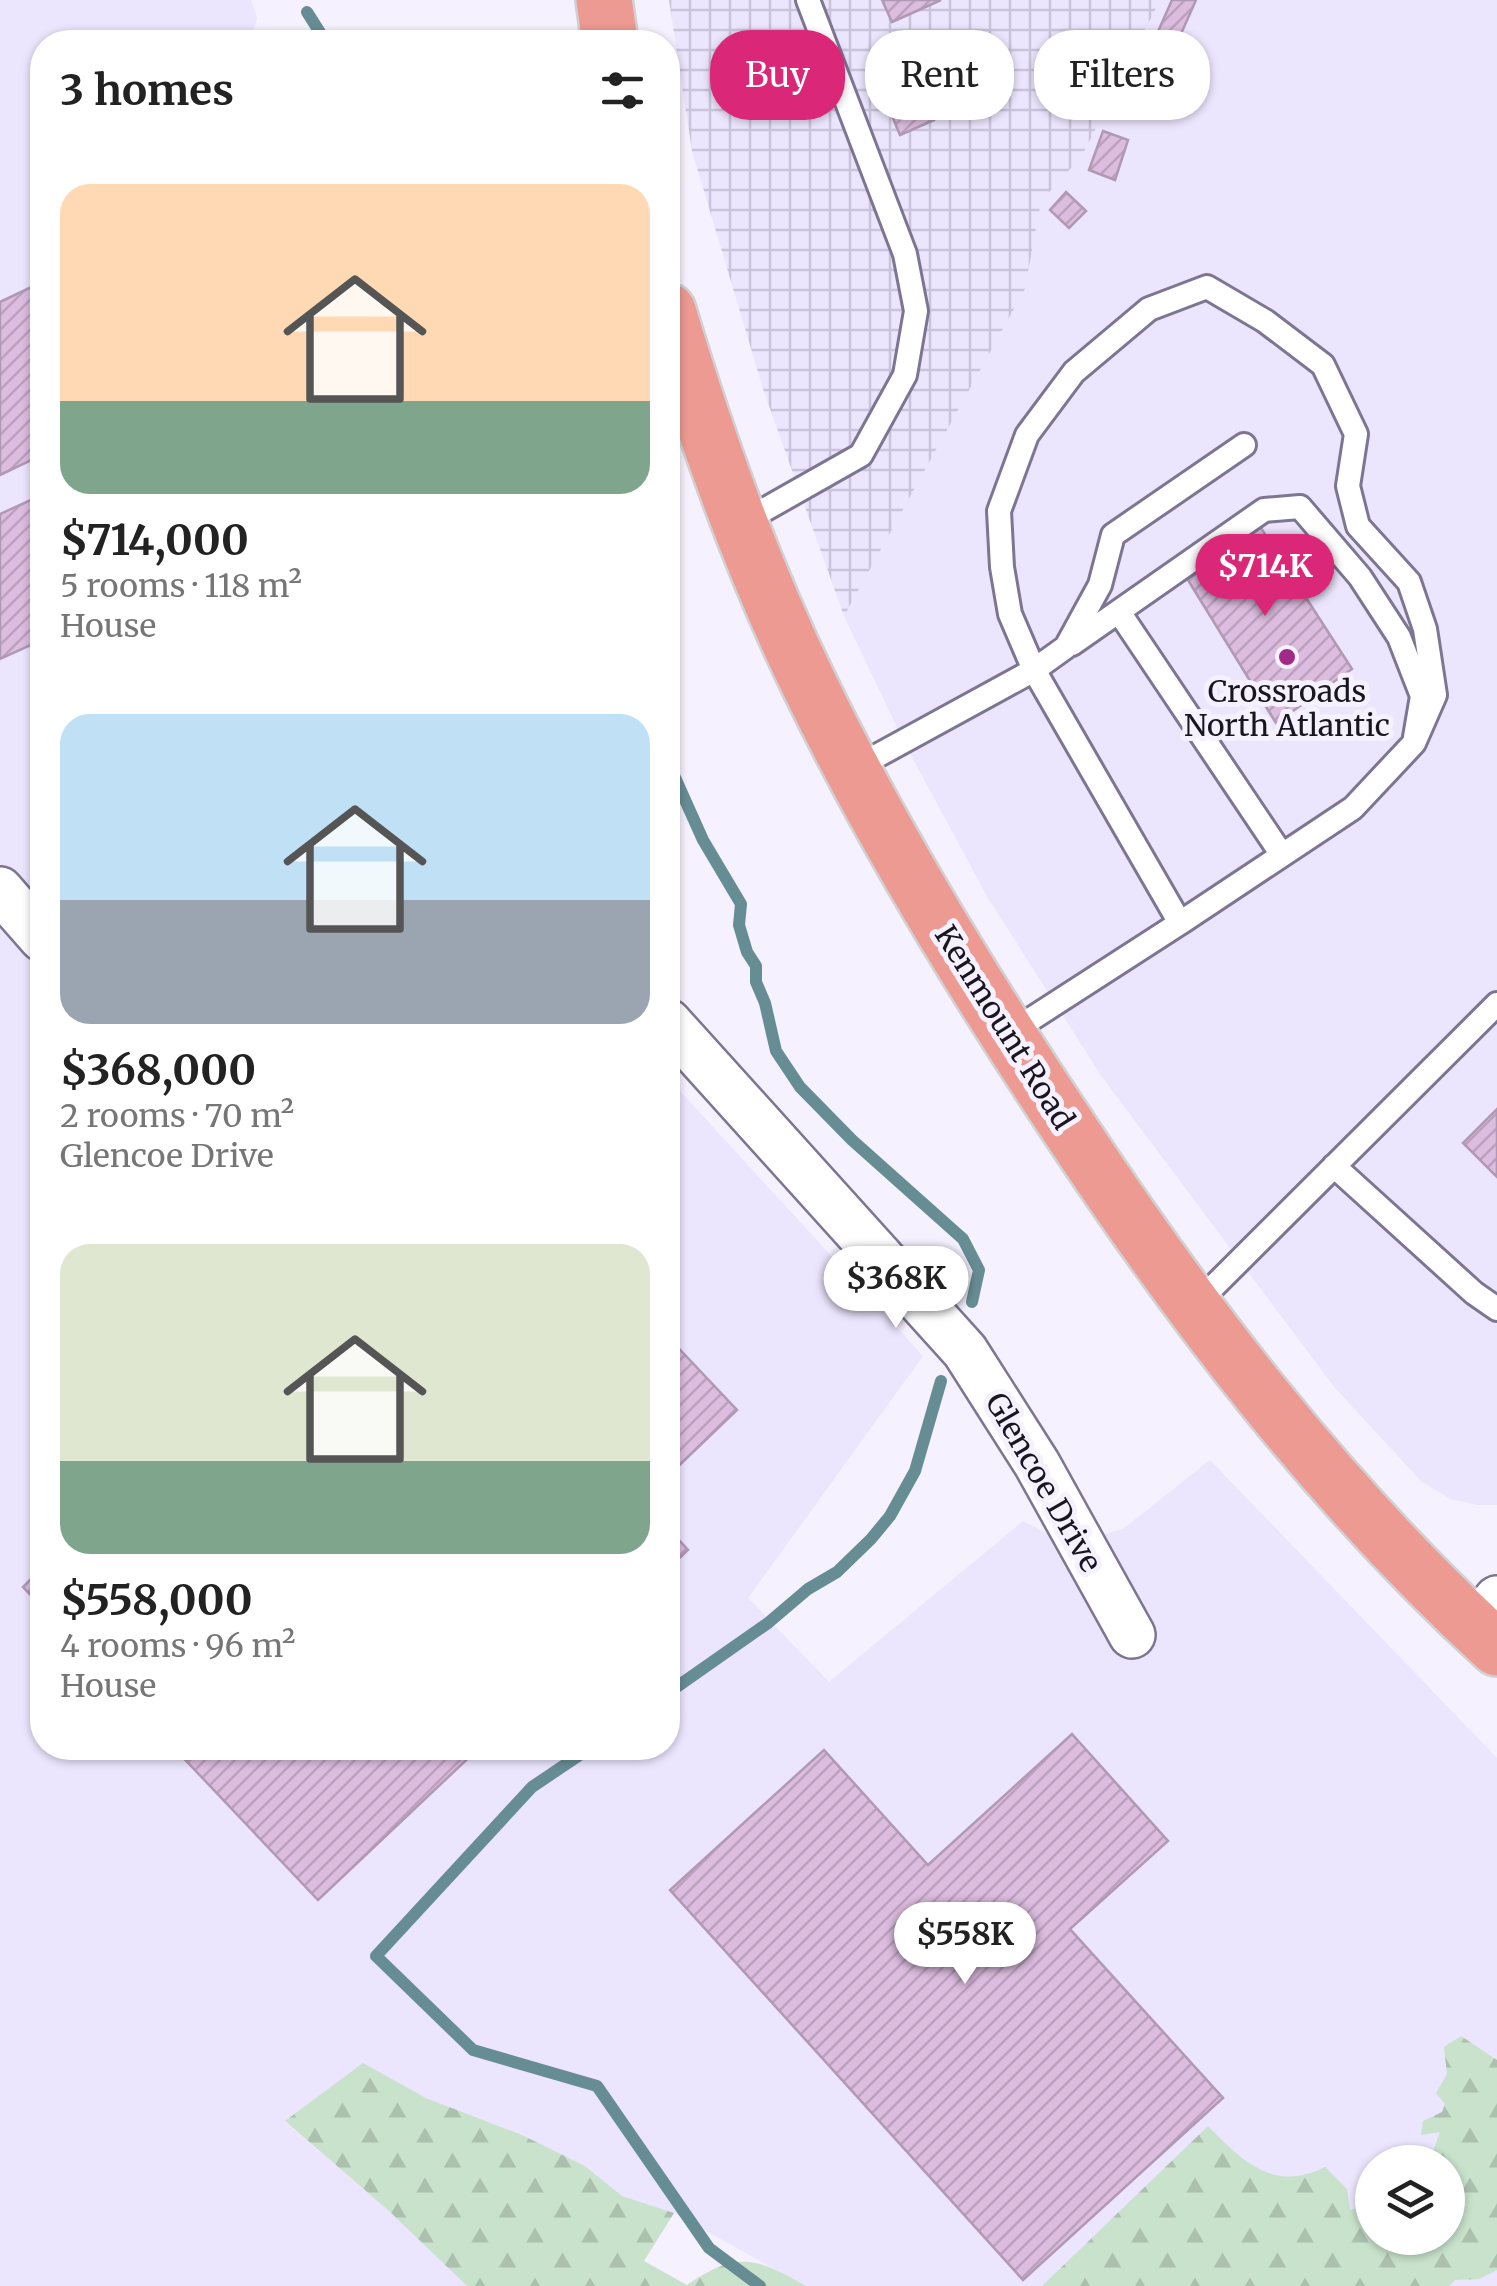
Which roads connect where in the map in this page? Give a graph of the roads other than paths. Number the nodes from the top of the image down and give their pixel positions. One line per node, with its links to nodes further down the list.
1 (604, 0): 3 (main road)
2 (808, 0): 6 (lane)
3 (608, 30)
4 (680, 350): 6 (main road, Kenmount Road)
5 (1244, 445): 8 (lane)
6 (741, 523): 11 (main road, Kenmount Road)
7 (1119, 612): 8 (lane); 10 (lane); 12 (lane)
8 (1066, 648): 9 (lane)
9 (1034, 670): 10 (lane); 11 (lane); 14 (lane)
10 (1414, 743): 12 (lane)
11 (854, 768): 17 (main road, Kenmount Road)
12 (1282, 856): 14 (lane)
13 (0, 890): 15 (street)
14 (1180, 922): 17 (lane)
15 (30, 924)
16 (1497, 1004): 19 (lane)
17 (1008, 1034): 20 (main road, Kenmount Road)
18 (680, 1035): 23 (street, Glencoe Drive)
19 (1334, 1166): 20 (lane); 21 (lane)
20 (1194, 1307): 22 (main road, Kenmount Road)
21 (1497, 1309)
22 (1489, 1625)
23 (1132, 1635)

